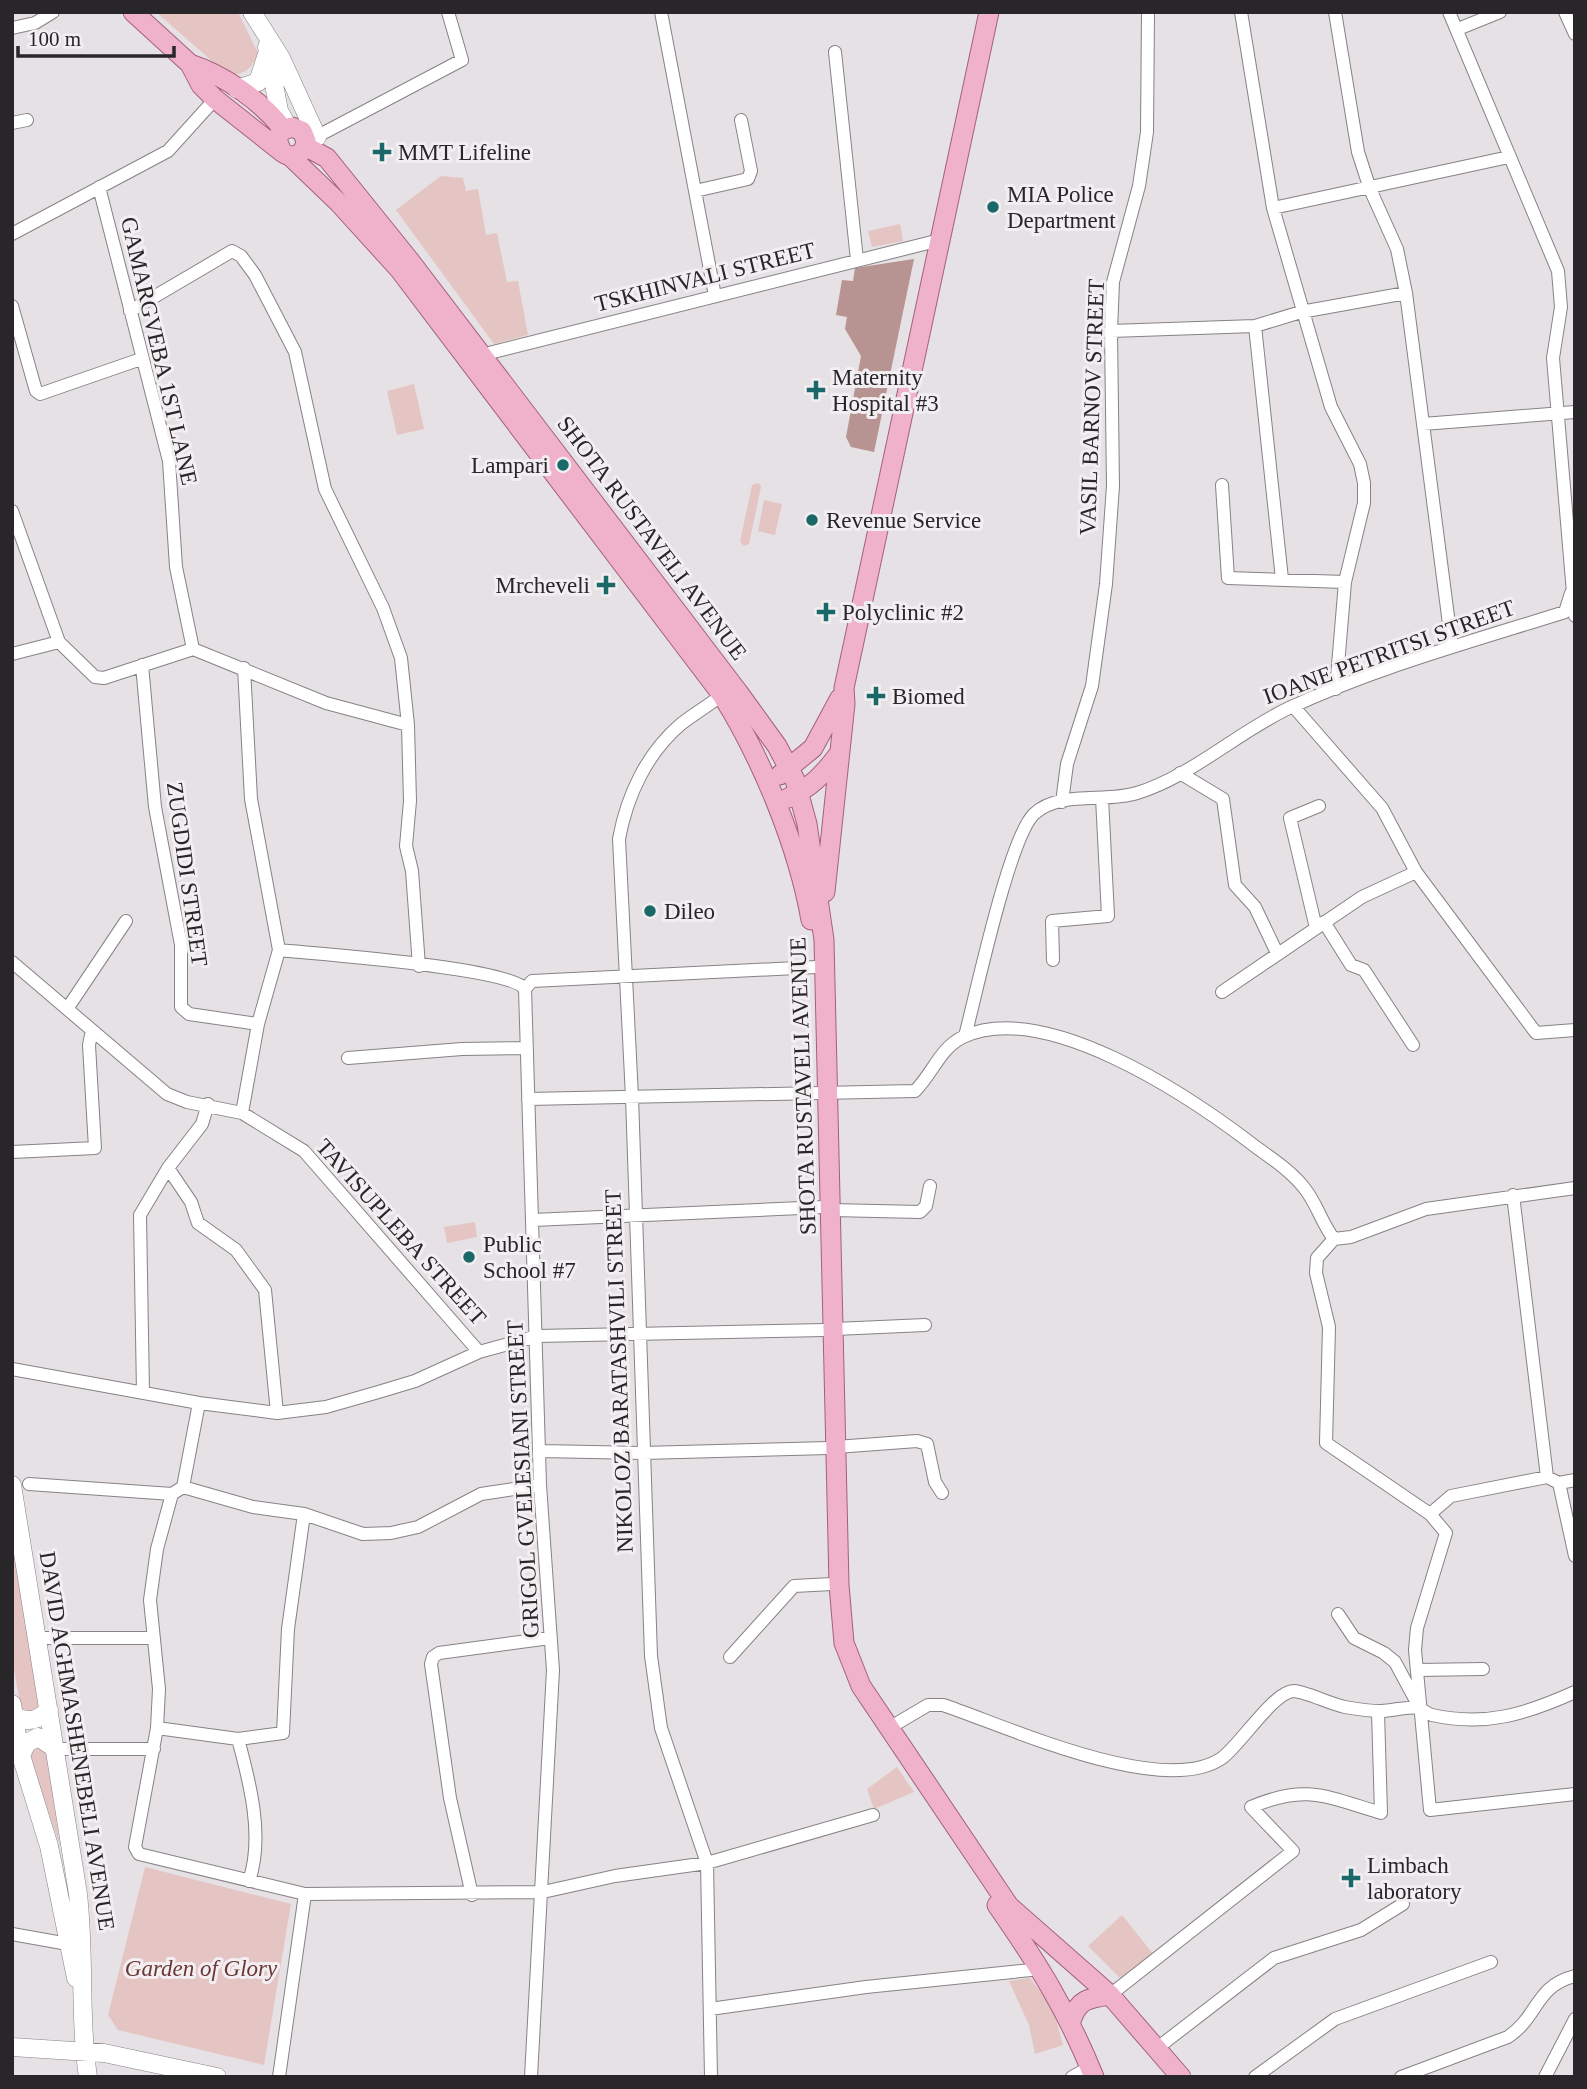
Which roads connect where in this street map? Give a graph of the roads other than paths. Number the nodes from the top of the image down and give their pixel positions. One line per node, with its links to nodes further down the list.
1 (53, 12): 13 (street)
2 (134, 12): 19 (main road)
3 (252, 12): 15 (main road)
4 (448, 12): 25 (street)
5 (661, 12): 29 (street)
6 (989, 12): 32 (main road)
7 (1148, 12): 40 (street, VASIL BARNOV STREET)
8 (1241, 12): 30 (street)
9 (1335, 12): 28 (street)
10 (1449, 12): 14 (street)
11 (1500, 12): 14 (street)
12 (1564, 12): 16 (street)
13 (12, 28)
14 (1458, 29): 26 (street)
15 (263, 32): 17 (main road); 25 (main road)
16 (1575, 34)
17 (267, 50): 20 (main road); 25 (main road)
18 (835, 52): 33 (street)
19 (190, 64): 20 (main road); 21 (main road)
20 (237, 89): 25 (main road)
21 (215, 99): 25 (main road); 27 (street)
22 (27, 120): 24 (street)
23 (741, 120): 29 (street)
24 (12, 123)
25 (297, 141): 41 (main road, SHOTA RUSTAVELI AVENUE); 61 (main road, SHOTA RUSTAVELI AVENUE)
26 (1509, 157): 28 (street); 43 (street)
27 (99, 187): 31 (street); 37 (street, GAMARGVEBA 1ST LANE)
28 (1370, 189): 30 (street); 34 (street)
29 (695, 191): 35 (street)
30 (1273, 208): 38 (street)
31 (12, 234)
32 (940, 240): 33 (street, TSKHINVALI STREET); 59 (main road)
33 (857, 260): 35 (street, TSKHINVALI STREET)
34 (1406, 293): 38 (street); 45 (street)
35 (715, 296): 41 (street, TSKHINVALI STREET)
36 (12, 306): 42 (street)
37 (130, 312): 42 (street, GAMARGVEBA 1ST LANE); 63 (street)
38 (1301, 312): 39 (street); 49 (street)
39 (1255, 326): 40 (street); 48 (street)
40 (1111, 331): 70 (street, VASIL BARNOV STREET)
41 (481, 355): 65 (main road, SHOTA RUSTAVELI AVENUE)
42 (141, 359): 55 (street, GAMARGVEBA 1ST LANE)
43 (1560, 411): 44 (street); 45 (street); 50 (street)
44 (1575, 412)
45 (1423, 424): 54 (street)
46 (1222, 485): 48 (street)
47 (12, 511): 53 (street)
48 (1282, 579): 49 (street)
49 (1345, 582): 60 (street)
50 (1573, 592): 51 (street)
51 (1570, 614): 52 (street); 54 (street, IOANE PETRITSI STREET)
52 (1575, 622)
53 (59, 642): 56 (street); 57 (street)
54 (1452, 647): 60 (street, IOANE PETRITSI STREET)
55 (193, 649): 57 (street); 58 (street)
56 (12, 654)
57 (142, 665): 86 (street, ZUGDIDI STREET)
58 (244, 668): 63 (street); 76 (street)
59 (844, 688): 64 (main road); 65 (main road)
60 (1336, 689): 62 (street, IOANE PETRITSI STREET)
61 (722, 695): 67 (main road, SHOTA RUSTAVELI AVENUE); 82 (street, NIKOLOZ BARATASHVILI STREET)
62 (1293, 706): 66 (street, IOANE PETRITSI STREET); 72 (street)
63 (408, 725): 80 (street)
64 (839, 754): 68 (main road); 73 (main road)
65 (790, 768): 67 (main road); 68 (main road, SHOTA RUSTAVELI AVENUE)
66 (1180, 773): 69 (street, IOANE PETRITSI STREET); 77 (street)
67 (771, 793): 68 (main road); 81 (main road, SHOTA RUSTAVELI AVENUE)
68 (799, 793): 73 (main road, SHOTA RUSTAVELI AVENUE)
69 (1102, 798): 70 (street, IOANE PETRITSI STREET); 78 (street)
70 (1062, 802): 89 (street, IOANE PETRITSI STREET)
71 (1319, 806): 75 (street)
72 (1416, 872): 75 (street); 88 (street)
73 (822, 914): 93 (main road, SHOTA RUSTAVELI AVENUE)
74 (126, 921): 85 (street)
75 (1320, 925): 77 (street); 90 (street)
76 (279, 950): 80 (street); 86 (street)
77 (1277, 953): 84 (street)
78 (1053, 960)
79 (12, 962): 85 (street, TAVISUPLEBA STREET)
80 (419, 966): 83 (street)
81 (816, 968): 82 (street); 93 (main road, SHOTA RUSTAVELI AVENUE)
82 (627, 976): 83 (street); 94 (street, NIKOLOZ BARATASHVILI STREET)
83 (525, 989): 91 (street, GRIGOL GVELESIANI STREET)
84 (1222, 992)
85 (67, 1009): 87 (street, TAVISUPLEBA STREET)
86 (258, 1024): 97 (street)
87 (92, 1030): 96 (street, TAVISUPLEBA STREET); 98 (street)
88 (1575, 1030)
89 (965, 1036): 93 (street); 106 (street)
90 (1413, 1045)
91 (527, 1048): 92 (street); 95 (street, GRIGOL GVELESIANI STREET)
92 (348, 1059)
93 (824, 1093): 94 (street); 103 (main road, SHOTA RUSTAVELI AVENUE)
94 (632, 1097): 95 (street); 104 (street, NIKOLOZ BARATASHVILI STREET)
95 (528, 1099): 105 (street, GRIGOL GVELESIANI STREET)
96 (208, 1104): 97 (street, TAVISUPLEBA STREET); 99 (street)
97 (243, 1113): 111 (street, TAVISUPLEBA STREET)
98 (12, 1152)
99 (168, 1168): 113 (street); 115 (street)
100 (930, 1186): 103 (street)
101 (1575, 1188): 102 (street)
102 (1513, 1195): 106 (street); 119 (street)
103 (827, 1209): 104 (street); 108 (main road, SHOTA RUSTAVELI AVENUE)
104 (636, 1216): 105 (street); 109 (street, NIKOLOZ BARATASHVILI STREET)
105 (533, 1220): 110 (street, GRIGOL GVELESIANI STREET)
106 (1334, 1239): 127 (street)
107 (925, 1325): 108 (street)
108 (830, 1329): 109 (street); 116 (main road, SHOTA RUSTAVELI AVENUE)
109 (639, 1334): 110 (street); 118 (street, NIKOLOZ BARATASHVILI STREET)
110 (537, 1336): 111 (street); 117 (street, GRIGOL GVELESIANI STREET)
111 (479, 1352): 115 (street)
112 (12, 1369): 113 (street)
113 (143, 1393): 114 (street)
114 (199, 1404): 115 (street); 124 (street)
115 (276, 1413)
116 (833, 1447): 118 (street); 125 (street); 129 (main road, SHOTA RUSTAVELI AVENUE); 143 (main road, SHOTA RUSTAVELI AVENUE)
117 (540, 1451): 118 (street); 123 (street, GRIGOL GVELESIANI STREET)
118 (643, 1453): 150 (street, NIKOLOZ BARATASHVILI STREET)
119 (1547, 1477): 121 (street); 127 (street)
120 (1575, 1480): 121 (street)
121 (1559, 1483): 128 (street)
122 (20, 1485): 124 (street); 131 (main road, DAVID AGHMASHENEBELI AVENUE)
123 (540, 1485): 126 (street); 133 (street, GRIGOL GVELESIANI STREET)
124 (178, 1490): 126 (street); 132 (street)
125 (942, 1493)
126 (304, 1514): 144 (street)
127 (1430, 1514): 136 (street)
128 (1575, 1556)
129 (832, 1584): 134 (street); 159 (main road, SHOTA RUSTAVELI AVENUE)
130 (1338, 1614): 138 (street)
131 (38, 1638): 132 (street); 140 (main road, DAVID AGHMASHENEBELI AVENUE)
132 (152, 1638): 142 (street)
133 (550, 1638): 152 (street, GRIGOL GVELESIANI STREET); 154 (street)
134 (730, 1657)
135 (1483, 1669): 136 (street)
136 (1418, 1670): 138 (street)
137 (1575, 1692): 138 (street)
138 (1419, 1708): 141 (street); 148 (street)
139 (13, 1710): 140 (main road); 147 (main road, DAVID AGHMASHENEBELI AVENUE)
140 (49, 1710): 145 (main road, DAVID AGHMASHENEBELI AVENUE)
141 (1378, 1712): 143 (street); 161 (street)
142 (157, 1728): 144 (street); 146 (street)
143 (889, 1728): 161 (main road, SHOTA RUSTAVELI AVENUE)
144 (238, 1739): 151 (street)
145 (56, 1749): 146 (street); 147 (main road); 162 (main road, DAVID AGHMASHENEBELI AVENUE)
146 (154, 1749): 151 (street)
147 (21, 1755): 157 (main road, DAVID AGHMASHENEBELI AVENUE)
148 (1575, 1794)
149 (873, 1815): 150 (street)
150 (707, 1863): 152 (street); 163 (street, NIKOLOZ BARATASHVILI STREET)
151 (249, 1881): 153 (street)
152 (543, 1892): 154 (street); 173 (street, GRIGOL GVELESIANI STREET)
153 (305, 1894): 154 (street); 172 (street)
154 (472, 1895)
155 (1403, 1904): 167 (street)
156 (12, 1934): 157 (street)
157 (68, 1944): 162 (main road, DAVID AGHMASHENEBELI AVENUE)
158 (1491, 1962): 177 (street)
159 (1041, 1969): 163 (street); 165 (main road, SHOTA RUSTAVELI AVENUE)
160 (1575, 1976): 178 (street)
161 (1110, 1995): 165 (main road); 167 (main road, SHOTA RUSTAVELI AVENUE)
162 (82, 2005): 168 (main road, DAVID AGHMASHENEBELI AVENUE)
163 (710, 2009): 174 (street, NIKOLOZ BARATASHVILI STREET)
164 (1575, 2019): 179 (street)
165 (1071, 2021): 169 (main road, SHOTA RUSTAVELI AVENUE)
166 (12, 2047): 168 (main road)
167 (1156, 2049): 176 (main road, SHOTA RUSTAVELI AVENUE)
168 (85, 2051): 170 (main road, DAVID AGHMASHENEBELI AVENUE); 171 (main road)
169 (1092, 2072): 175 (street)
170 (88, 2077)
171 (217, 2077)
172 (279, 2077)
173 (531, 2077)
174 (710, 2077)
175 (1072, 2077)
176 (1181, 2077)
177 (1255, 2077)
178 (1401, 2077)
179 (1545, 2077)

